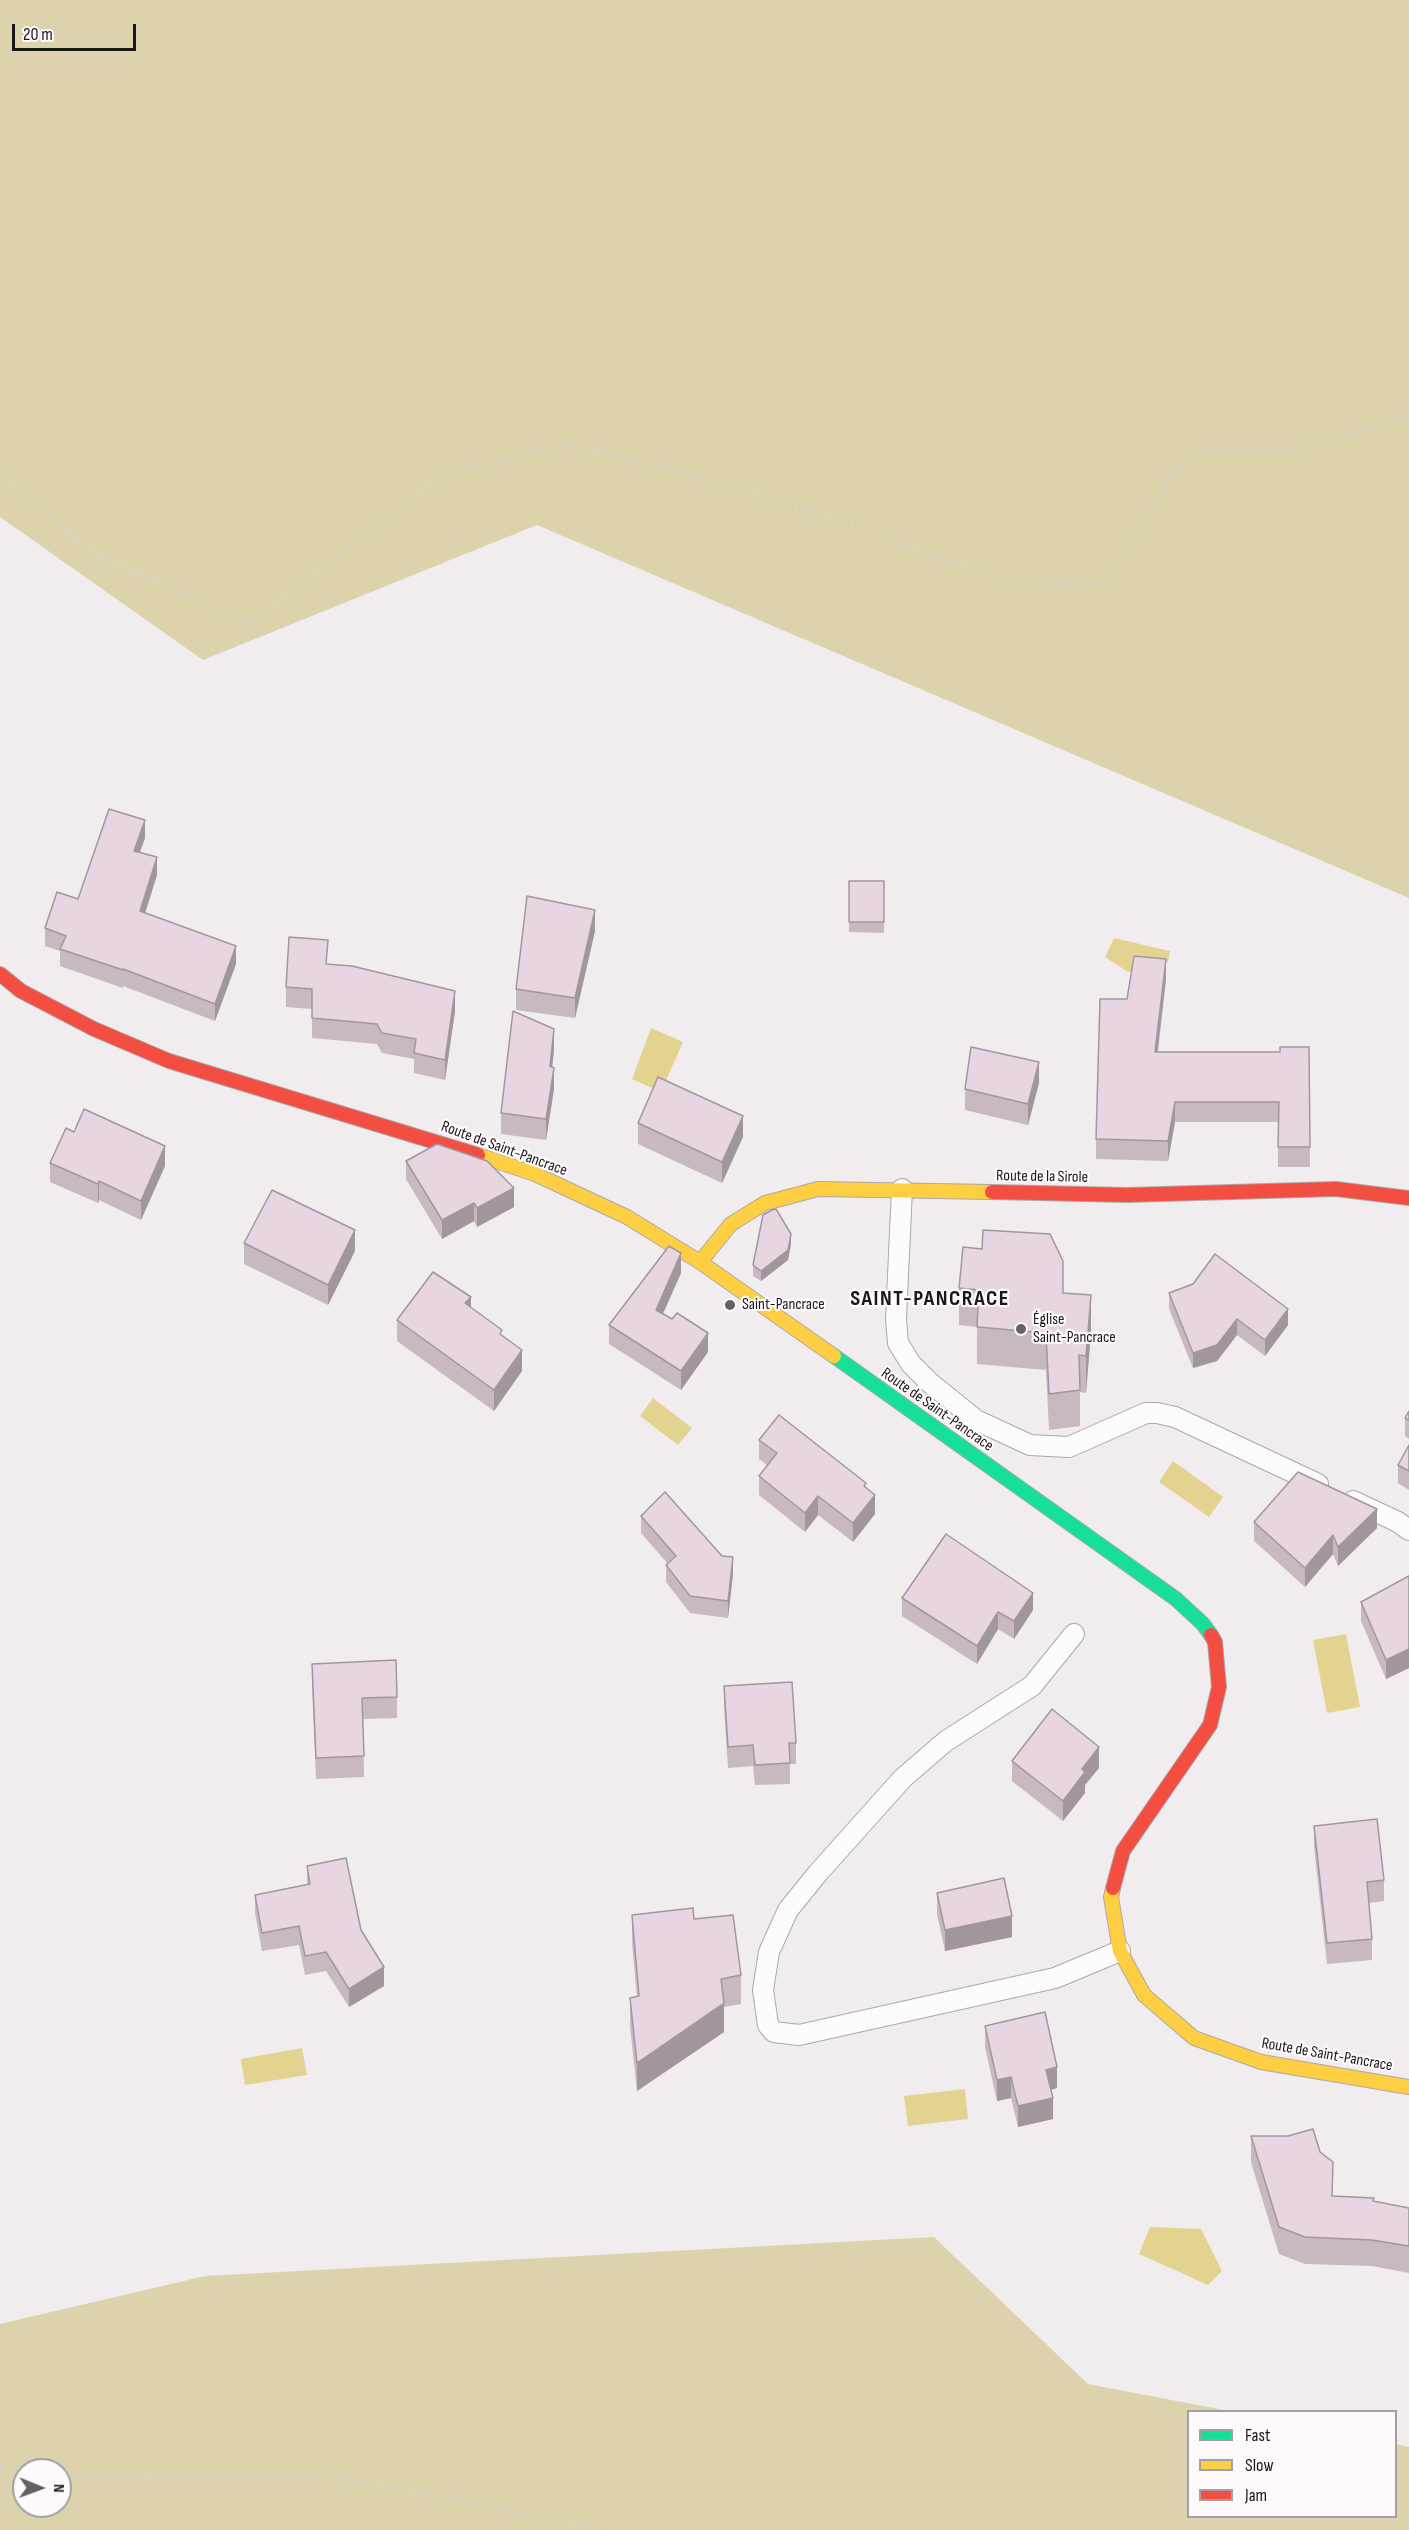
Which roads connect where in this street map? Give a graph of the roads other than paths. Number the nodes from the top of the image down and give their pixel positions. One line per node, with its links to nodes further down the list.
1 (0, 974): 4 (street, Route de Saint-Pancrace)
2 (903, 1189): 3 (street, Route de la Sirole); 4 (street, Route de la Sirole); 5 (lane)
3 (1409, 1198)
4 (700, 1262): 7 (street, Route de Saint-Pancrace)
5 (1409, 1530)
6 (1074, 1634): 7 (lane)
7 (1120, 1951): 8 (street, Route de Saint-Pancrace)
8 (1409, 2087)

